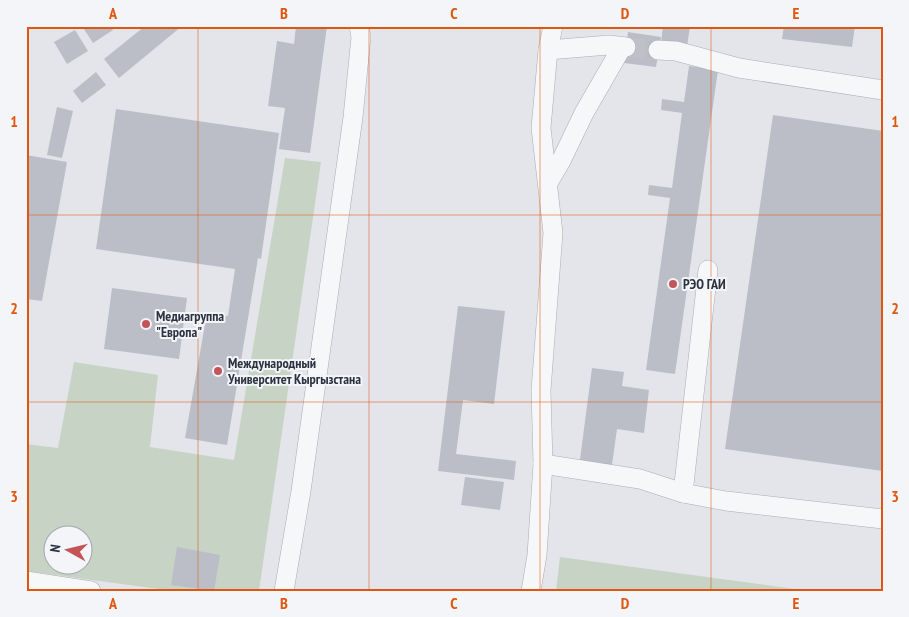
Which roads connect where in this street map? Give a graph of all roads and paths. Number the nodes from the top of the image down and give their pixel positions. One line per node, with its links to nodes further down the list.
1 (359, 26): 13 (street)
2 (553, 26): 3 (street)
3 (548, 50): 6 (street); 6 (street)
4 (658, 50): 5 (street)
5 (883, 90)
6 (548, 183): 8 (street)
7 (708, 270): 9 (street)
8 (543, 464): 9 (street); 14 (street)
9 (683, 493): 10 (street)
10 (883, 519)
11 (26, 581): 12 (street)
12 (91, 591)
13 (284, 591)
14 (531, 591)

